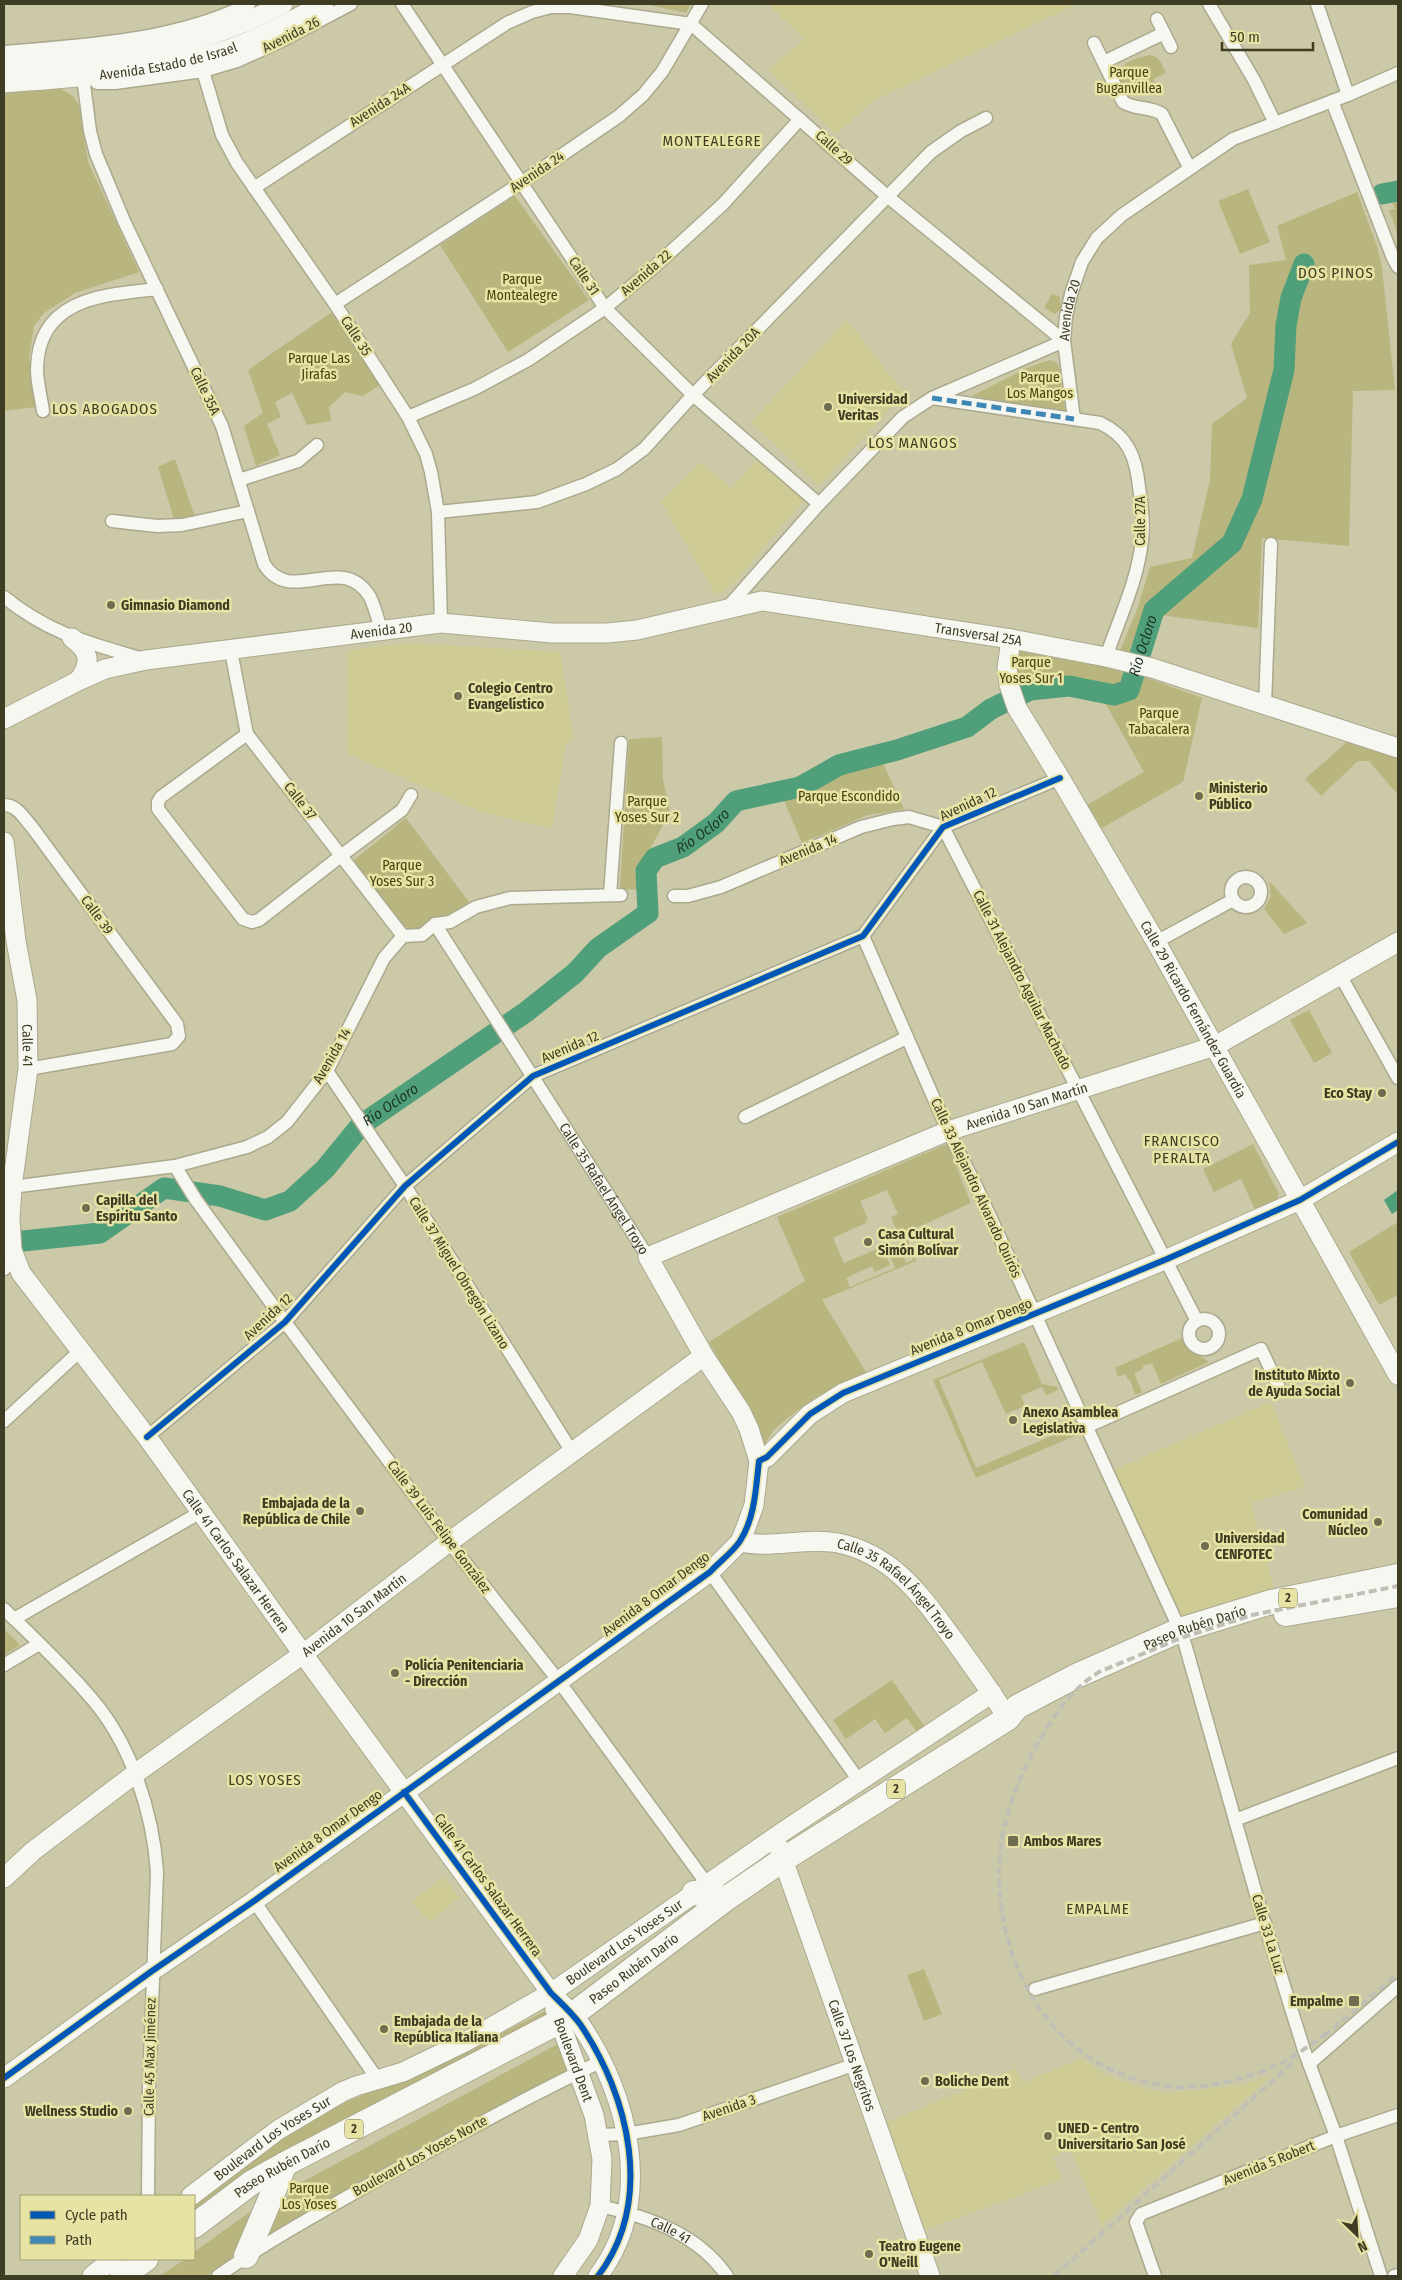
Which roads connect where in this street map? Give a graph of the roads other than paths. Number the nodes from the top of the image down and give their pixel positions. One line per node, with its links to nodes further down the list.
1 (249, 4): 14 (street)
2 (283, 4): 17 (street, Avenida Estado de Israel)
3 (324, 4): 20 (street, Avenida Estado de Israel)
4 (351, 4): 18 (street, Avenida 26)
5 (402, 4): 16 (street, Calle 31)
6 (702, 4): 10 (street, Avenida 24)
7 (1209, 4): 26 (street)
8 (1318, 4): 22 (street)
9 (1157, 19): 11 (street)
10 (691, 24): 16 (street, Avenida 24A); 25 (street, Calle 29); 28 (street, Avenida 24)
11 (1164, 33): 13 (street); 15 (street)
12 (1094, 42): 15 (street)
13 (1171, 47)
14 (4, 52)
15 (1104, 62): 27 (street)
16 (441, 65): 28 (street, Calle 31); 29 (street, Avenida 24A)
17 (4, 66)
18 (203, 71): 20 (street, Avenida 26); 29 (street, Calle 35)
19 (1398, 73): 22 (street, Avenida 20)
20 (83, 77): 21 (street, Avenida Estado de Israel); 32 (street, Calle 35A)
21 (4, 83)
22 (1348, 95): 23 (street, Avenida 20)
23 (1332, 101): 26 (street, Avenida 20); 31 (street)
24 (986, 118): 30 (street, Avenida 20A)
25 (800, 119): 30 (street, Calle 29); 34 (street, Avenida 22)
26 (1275, 123): 27 (street, Avenida 20)
27 (1190, 167): 35 (street, Avenida 20)
28 (521, 183): 33 (street, Avenida 24); 34 (street, Calle 31)
29 (254, 188): 33 (street, Calle 35)
30 (888, 196): 35 (street, Calle 29); 36 (street, Avenida 20A)
31 (1398, 267)
32 (157, 289): 38 (street); 42 (street, Calle 35A)
33 (335, 304): 39 (street, Calle 35)
34 (606, 308): 36 (street, Calle 31); 39 (street, Avenida 22)
35 (1064, 342): 37 (street, Avenida 20); 40 (street)
36 (694, 395): 43 (street, Calle 31); 45 (street, Avenida 20A)
37 (932, 398): 40 (street, Calle 27A); 43 (street, Avenida 20)
38 (43, 411)
39 (408, 416): 45 (street, Calle 35)
40 (1074, 419): 57 (street, Calle 27A)
41 (317, 444): 42 (street)
42 (239, 480): 44 (street, Calle 35A)
43 (819, 504): 48 (street, Avenida 20)
44 (248, 511): 46 (street); 53 (street, Calle 35A)
45 (438, 512): 52 (street, Calle 35)
46 (112, 521)
47 (1271, 544): 60 (street)
48 (756, 575): 50 (street); 51 (street, Avenida 20)
49 (4, 597): 54 (street)
50 (762, 601): 51 (street, Transversal 25A); 55 (street, Transversal 25A)
51 (727, 608): 52 (street, Avenida 20)
52 (442, 623): 53 (street, Avenida 20)
53 (381, 630): 56 (street, Avenida 20)
54 (72, 638): 58 (street); 59 (street)
55 (1011, 639): 57 (street, Transversal 25A); 65 (street, Calle 29 Ricardo Fernández Guardia)
56 (231, 651): 58 (street, Avenida 20); 62 (street, Calle 37)
57 (1108, 657): 60 (street, Transversal 25A)
58 (146, 660): 59 (street, Avenida 20)
59 (78, 681): 61 (street, Avenida 20)
60 (1265, 705): 64 (street, Transversal 25A)
61 (4, 719)
62 (247, 734): 70 (street, Calle 37); 70 (street)
63 (621, 743): 73 (street)
64 (1398, 748)
65 (1060, 778): 68 (street, Avenida 12); 76 (street, Calle 29 Ricardo Fernández Guardia)
66 (411, 795): 70 (street)
67 (4, 805): 81 (street, Calle 39)
68 (943, 827): 71 (street, Avenida 14); 75 (street, Avenida 12); 85 (street, Calle 31 Alejandro Aguilar Machado)
69 (4, 842): 81 (street, Calle 41)
70 (342, 855): 74 (street, Calle 37)
71 (674, 896)
72 (1233, 900): 76 (street)
73 (435, 924): 74 (street); 83 (street, Calle 35 Rafael Ángel Troyo)
74 (403, 936): 82 (street, Avenida 14)
75 (862, 936): 79 (street, Calle 33 Alejandro Alvarado Quirós); 83 (street, Avenida 12)
76 (1156, 942): 80 (street, Calle 29 Ricardo Fernández Guardia)
77 (1398, 942): 78 (street, Avenida 10 San Martín)
78 (1340, 975): 80 (street, Avenida 10 San Martín); 84 (street)
79 (906, 1038): 86 (street); 87 (street, Calle 33 Alejandro Alvarado Quirós)
80 (1215, 1046): 85 (street, Avenida 10 San Martín); 92 (street, Calle 29 Ricardo Fernández Guardia)
81 (28, 1069): 91 (street, Calle 41)
82 (327, 1071): 89 (street, Avenida 14); 90 (street, Calle 37 Miguel Obregón Lizano)
83 (533, 1076): 90 (street, Avenida 12); 93 (street, Calle 35 Rafael Ángel Troyo)
84 (1398, 1078)
85 (1078, 1089): 87 (street, Avenida 10 San Martín); 95 (street, Calle 31 Alejandro Aguilar Machado)
86 (745, 1117)
87 (948, 1131): 93 (street, Avenida 10 San Martín); 96 (street, Calle 33 Alejandro Alvarado Quirós)
88 (1398, 1142): 92 (street, Avenida 8 Omar Dengo)
89 (175, 1166): 91 (street, Avenida 14); 98 (street, Calle 39 Luis Felipe González)
90 (404, 1186): 98 (street, Avenida 12); 106 (street, Calle 37 Miguel Obregón Lizano)
91 (12, 1187): 94 (street, Calle 41)
92 (1300, 1200): 95 (street, Avenida 8 Omar Dengo); 101 (street, Calle 29 Ricardo Fernández Guardia)
93 (648, 1257): 100 (street, Calle 35 Rafael Ángel Troyo)
94 (10, 1259): 99 (street, Calle 41 Carlos Salazar Herrera)
95 (1167, 1259): 96 (street, Avenida 8 Omar Dengo); 97 (street, Calle 31 Alejandro Aguilar Machado)
96 (1034, 1314): 104 (street, Calle 33 Alejandro Alvarado Quirós); 107 (street, Avenida 8 Omar Dengo)
97 (1197, 1321)
98 (285, 1322): 105 (street, Avenida 12); 109 (street, Calle 39 Luis Felipe González)
99 (80, 1351): 103 (street); 105 (street, Calle 41 Carlos Salazar Herrera)
100 (704, 1356): 106 (street, Avenida 10 San Martín); 107 (street, Calle 35 Rafael Ángel Troyo)
101 (1396, 1367)
102 (1278, 1384): 104 (street)
103 (4, 1421)
104 (1086, 1427): 116 (street, Calle 33 Alejandro Alvarado Quirós)
105 (147, 1436): 108 (street, Calle 41 Carlos Salazar Herrera)
106 (572, 1452): 109 (street, Avenida 10 San Martín)
107 (759, 1460): 110 (street, Avenida 8 Omar Dengo)
108 (201, 1512): 115 (street); 118 (street, Calle 41 Carlos Salazar Herrera)
109 (449, 1542): 118 (street, Avenida 10 San Martín); 120 (street, Calle 39 Luis Felipe González)
110 (740, 1542): 111 (street, Avenida 8 Omar Dengo); 121 (street, Calle 35 Rafael Ángel Troyo)
111 (710, 1572): 120 (street, Avenida 8 Omar Dengo); 125 (street)
112 (1398, 1576): 116 (highway, Paseo Rubén Darío / 2)
113 (1398, 1595): 116 (highway, Paseo Rubén Darío / 2)
114 (4, 1609): 115 (street, Calle 45 Max Jiménez)
115 (14, 1619): 117 (street, Calle 45 Max Jiménez)
116 (1182, 1637): 122 (highway, Paseo Rubén Darío / 2); 127 (street, Calle 33 La Luz)
117 (39, 1644): 119 (street); 124 (street, Calle 45 Max Jiménez)
118 (303, 1654): 124 (street, Avenida 10 San Martín); 126 (street, Calle 41 Carlos Salazar Herrera)
119 (4, 1665)
120 (558, 1680): 126 (street, Avenida 8 Omar Dengo); 131 (street, Calle 39 Luis Felipe González)
121 (992, 1693): 122 (street, Calle 35 Rafael Ángel Troyo); 125 (street, Boulevard Los Yoses Sur)
122 (1008, 1718): 129 (highway, Paseo Rubén Darío / 2)
123 (1398, 1758): 127 (street)
124 (136, 1773): 130 (street, Avenida 10 San Martín); 135 (street, Calle 45 Max Jiménez)
125 (860, 1782): 128 (street, Boulevard Los Yoses Sur)
126 (404, 1792): 133 (street, Avenida 8 Omar Dengo); 138 (street, Calle 41 Carlos Salazar Herrera)
127 (1235, 1820): 134 (street, Calle 33 La Luz)
128 (779, 1835): 129 (street, Calle 37 Los Negritos); 131 (street, Boulevard Los Yoses Sur)
129 (784, 1859): 132 (highway, Paseo Rubén Darío / 2); 141 (street, Calle 37 Los Negritos)
130 (4, 1878)
131 (700, 1889): 132 (highway); 138 (street, Boulevard Los Yoses Sur)
132 (727, 1898): 139 (highway, Paseo Rubén Darío / 2)
133 (254, 1901): 135 (street, Avenida 8 Omar Dengo); 145 (street)
134 (1265, 1923): 137 (street); 142 (street, Calle 33 La Luz)
135 (152, 1971): 144 (street, Avenida 8 Omar Dengo); 151 (street, Calle 45 Max Jiménez)
136 (1398, 1986): 142 (street)
137 (1035, 1989)
138 (551, 1993): 139 (street, Boulevard Dent); 145 (street, Boulevard Los Yoses Sur)
139 (566, 2019): 140 (street, Boulevard Dent); 143 (street, Boulevard Dent); 150 (highway, Paseo Rubén Darío / 2)
140 (602, 2061): 143 (street, Boulevard Los Yoses Norte); 147 (street, Boulevard Dent)
141 (856, 2064): 147 (street, Avenida 3); 168 (street, Calle 37 Los Negritos)
142 (1309, 2064): 149 (street, Calle 33 La Luz)
143 (577, 2073): 148 (street, Boulevard Dent); 156 (street, Boulevard Los Yoses Norte)
144 (4, 2078)
145 (378, 2080): 152 (street, Boulevard Los Yoses Sur)
146 (1398, 2115): 149 (street, Avenida 5 Robert)
147 (626, 2134): 148 (street, Avenida 3); 154 (street, Boulevard Dent)
148 (599, 2136): 153 (street, Boulevard Dent)
149 (1336, 2136): 169 (street, Avenida 5 Robert); 170 (street, Calle 33 La Luz)
150 (285, 2164): 155 (highway, Paseo Rubén Darío / 2); 156 (highway)
151 (148, 2195)
152 (192, 2195)
153 (600, 2206): 154 (street, Calle 41); 165 (street, Boulevard Dent)
154 (627, 2212): 166 (street, Boulevard Dent); 167 (street, Calle 41)
155 (195, 2225)
156 (246, 2256): 164 (street, Boulevard Los Yoses Norte)
157 (112, 2260): 161 (street)
158 (145, 2260): 162 (highway)
159 (155, 2260): 163 (highway)
160 (1398, 2275): 171 (street)
161 (92, 2276)
162 (122, 2276)
163 (143, 2276)
164 (218, 2276)
165 (563, 2276)
166 (598, 2276)
167 (727, 2276)
168 (930, 2276)
169 (1155, 2276)
170 (1381, 2276)
171 (1394, 2276)

